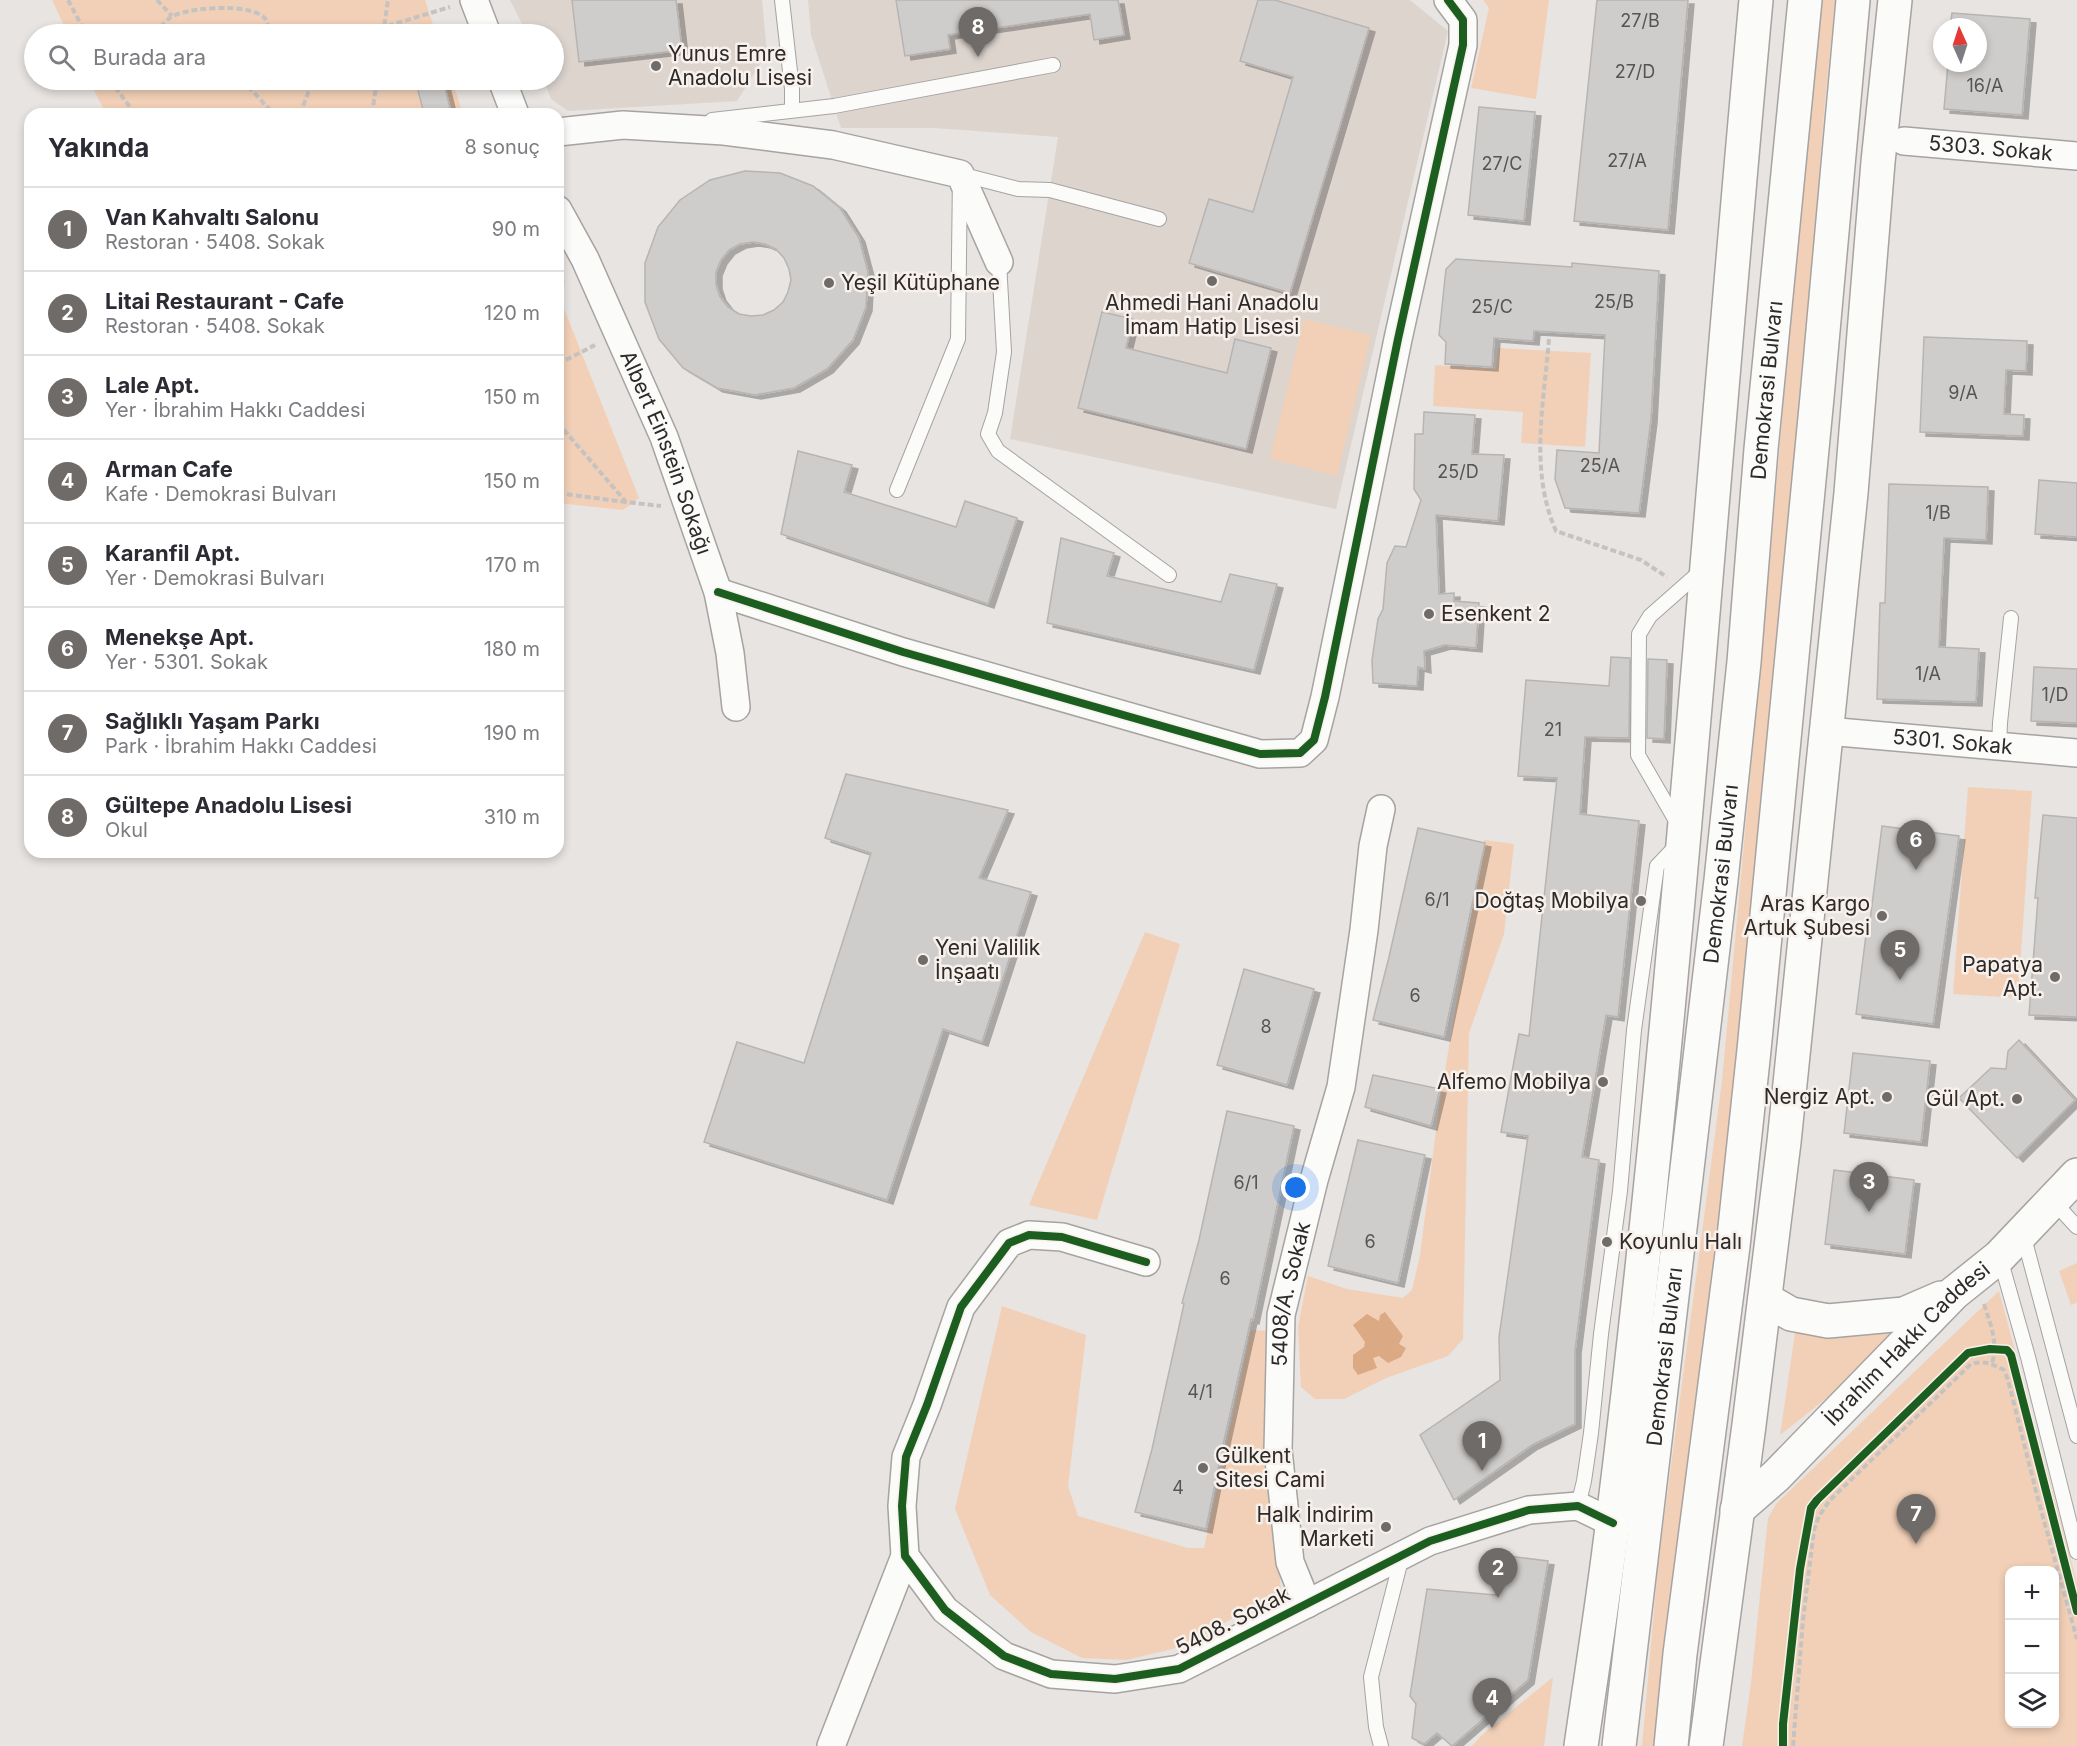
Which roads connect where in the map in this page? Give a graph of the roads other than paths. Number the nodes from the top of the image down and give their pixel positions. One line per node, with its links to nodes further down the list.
1 (474, 0): 8 (street)
2 (782, 0): 12 (lane)
3 (1448, 0): 24 (street)
4 (1756, 0): 22 (main road)
5 (1806, 0): 50 (main road, Demokrasi Bulvarı)
6 (1853, 0): 51 (main road)
7 (1894, 0): 27 (main road)
8 (482, 24)
9 (1053, 65): 12 (lane)
10 (506, 90): 11 (street)
11 (513, 108)
12 (792, 110): 13 (lane)
13 (624, 124): 14 (street); 17 (street)
14 (564, 131)
15 (1904, 141): 16 (street, 5303. Sokak)
16 (2077, 156)
17 (960, 174): 18 (lane); 20 (street); 21 (lane)
18 (1158, 219)
19 (564, 221): 24 (street, Albert Einstein Sokağı)
20 (999, 262): 23 (lane)
21 (897, 490)
22 (1707, 566): 31 (main road); 31 (lane)
23 (1169, 575)
24 (717, 592): 26 (street, Albert Einstein Sokağı)
25 (2011, 618): 28 (lane)
26 (736, 707)
27 (1827, 731): 28 (street, 5301. Sokak); 38 (main road)
28 (2000, 747): 29 (street, 5301. Sokak)
29 (2077, 753)
30 (1381, 809): 46 (street, 5408/A. Sokak)
31 (1685, 837): 40 (lane); 42 (main road)
32 (2077, 1175): 33 (main road, İbrahim Hakkı Caddesi)
33 (2052, 1200): 34 (lane); 35 (main road, İbrahim Hakkı Caddesi)
34 (2077, 1227)
35 (2023, 1232): 37 (main road, İbrahim Hakkı Caddesi); 39 (lane)
36 (1146, 1262): 44 (street)
37 (1976, 1276): 38 (main road); 41 (main road, İbrahim Hakkı Caddesi); 43 (lane)
38 (1765, 1299): 41 (main road)
39 (2077, 1436)
40 (1578, 1506): 42 (street); 45 (street, 5408. Sokak)
41 (1737, 1510): 52 (main road)
42 (1613, 1523): 49 (main road)
43 (2077, 1552)
44 (905, 1556): 46 (street, 5408. Sokak); 47 (street)
45 (1402, 1556): 46 (street, 5408. Sokak); 48 (lane)
46 (1307, 1604)
47 (831, 1746)
48 (1381, 1746)
49 (1581, 1746)
50 (1618, 1746)
51 (1671, 1746)
52 (1706, 1746)

